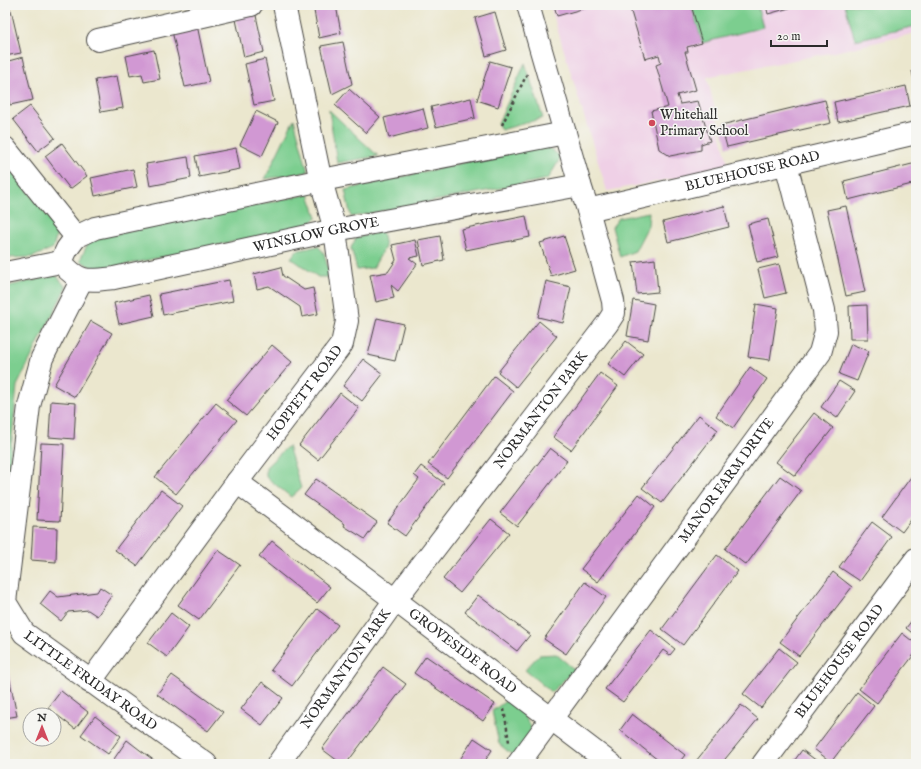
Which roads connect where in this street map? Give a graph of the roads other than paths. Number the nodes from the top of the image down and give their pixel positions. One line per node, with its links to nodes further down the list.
1 (251, 5): 4 (street)
2 (284, 5): 9 (street, HOPPETT ROAD)
3 (528, 5): 6 (street, NORMANTON PARK)
4 (98, 40)
5 (916, 133): 8 (street, BLUEHOUSE ROAD)
6 (565, 134): 9 (street); 10 (street, NORMANTON PARK)
7 (5, 148): 13 (street)
8 (786, 164): 11 (street, BLUEHOUSE ROAD); 21 (street, MANOR FARM DRIVE)
9 (322, 180): 12 (street, HOPPETT ROAD); 13 (street)
10 (580, 185): 11 (street, NORMANTON PARK); 12 (street, WINSLOW GROVE)
11 (588, 210): 19 (street, NORMANTON PARK)
12 (335, 230): 16 (street, WINSLOW GROVE); 17 (street, HOPPETT ROAD)
13 (76, 237): 14 (street)
14 (61, 262): 15 (street); 16 (street)
15 (5, 273)
16 (82, 279): 20 (street, LITTLE FRIDAY ROAD)
17 (237, 482): 19 (street, GROVESIDE ROAD); 20 (street, HOPPETT ROAD)
18 (916, 559): 26 (street, BLUEHOUSE ROAD)
19 (395, 600): 21 (street, GROVESIDE ROAD); 24 (street, NORMANTON PARK)
20 (90, 682): 23 (street, LITTLE FRIDAY ROAD)
21 (552, 720): 22 (street, MANOR FARM DRIVE); 25 (street, GROVESIDE ROAD)
22 (514, 756)
23 (206, 764)
24 (278, 764)
25 (611, 764)
26 (763, 764)

